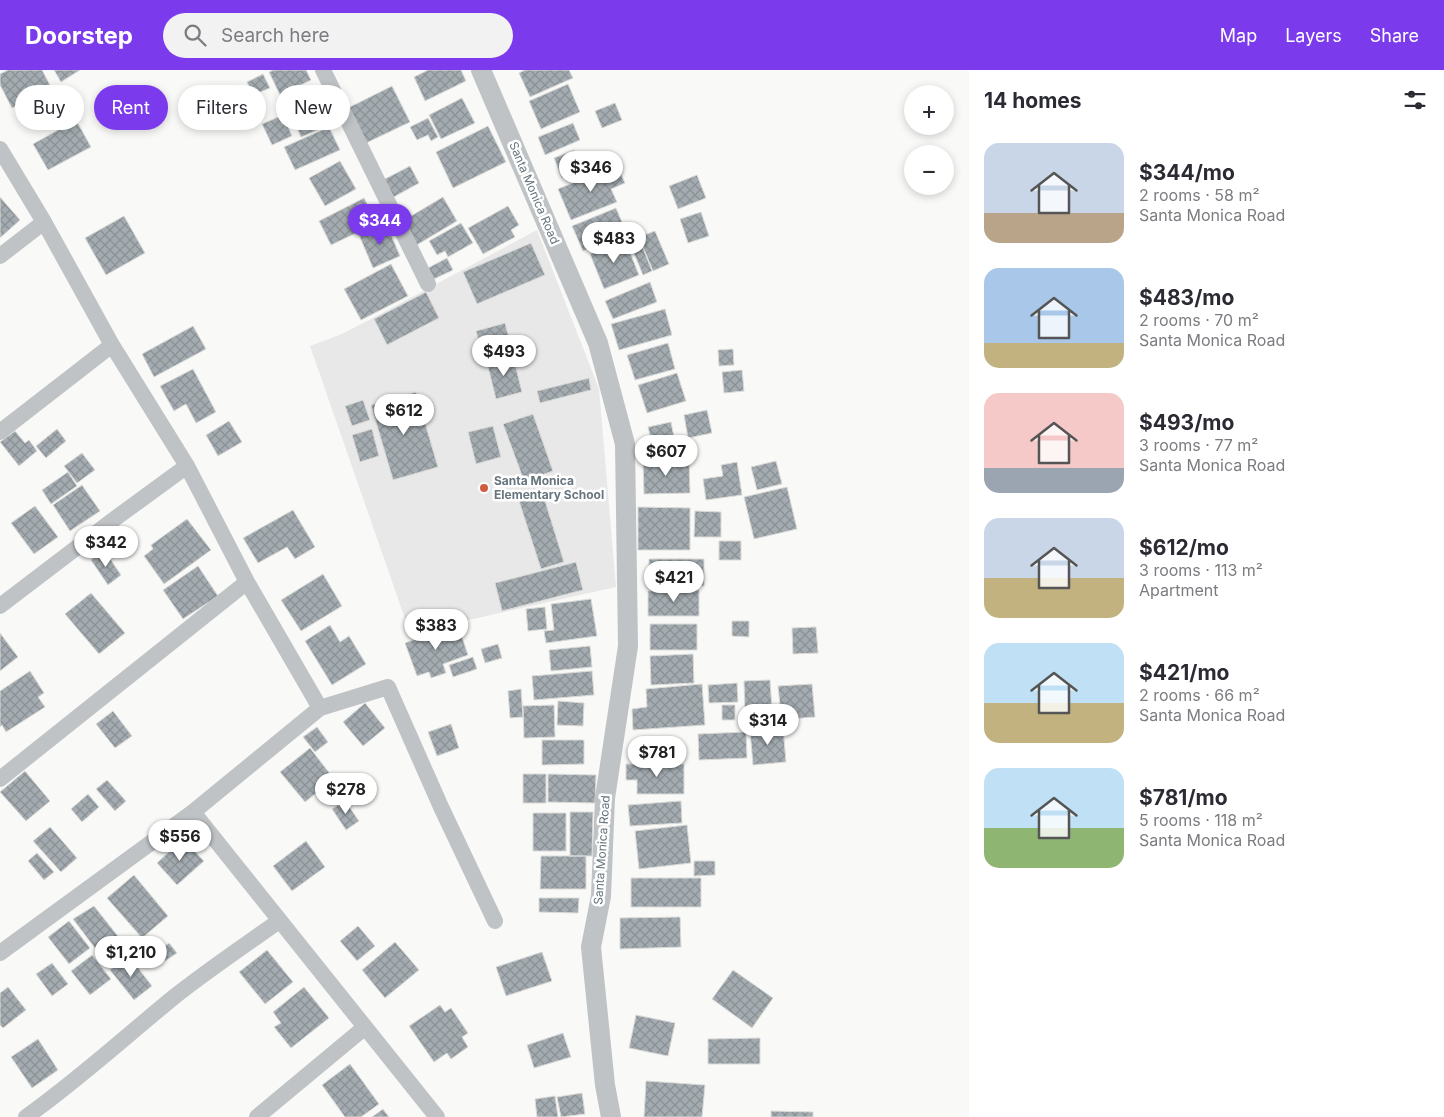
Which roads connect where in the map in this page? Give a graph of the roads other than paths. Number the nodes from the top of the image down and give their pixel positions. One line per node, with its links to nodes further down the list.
1 (323, 70): 6 (street)
2 (481, 70): 22 (street, Santa Monica Road)
3 (0, 149): 4 (street)
4 (44, 222): 5 (street); 7 (street)
5 (0, 256)
6 (428, 284)
7 (112, 346): 8 (street); 9 (street)
8 (0, 432)
9 (187, 466): 10 (street); 11 (street)
10 (247, 582): 12 (street); 13 (street)
11 (0, 606)
12 (320, 708): 14 (street); 16 (street)
13 (0, 779)
14 (193, 812): 15 (street); 17 (street)
15 (279, 921): 18 (street); 19 (street)
16 (495, 921)
17 (0, 953)
18 (364, 1028): 20 (street); 21 (street)
19 (26, 1117)
20 (257, 1117)
21 (437, 1117)
22 (611, 1117)

